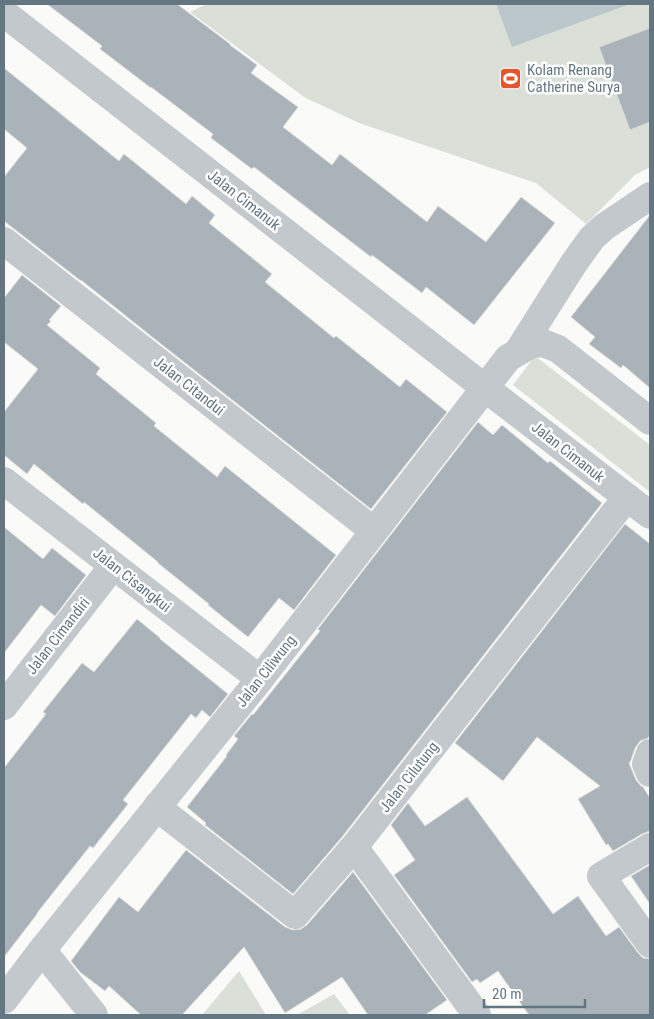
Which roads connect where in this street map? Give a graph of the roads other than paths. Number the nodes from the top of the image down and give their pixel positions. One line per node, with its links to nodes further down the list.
1 (6, 4): 2 (street)
2 (4, 8)
3 (4, 13): 7 (street, Jalan Cimanuk)
4 (650, 196): 6 (street)
5 (4, 241): 12 (street, Jalan Citandui)
6 (519, 350): 7 (street); 8 (street)
7 (485, 388): 10 (street, Jalan Cimanuk); 12 (street, Jalan Ciliwung)
8 (650, 421)
9 (4, 481): 13 (street, Jalan Cisangkui)
10 (627, 497): 11 (street, Jalan Cimanuk); 17 (street, Jalan Cilutung)
11 (650, 515)
12 (374, 532): 14 (street, Jalan Ciliwung)
13 (112, 566): 14 (street, Jalan Cisangkui); 15 (street, Jalan Cimandiri)
14 (260, 680): 16 (street, Jalan Ciliwung)
15 (4, 706)
16 (158, 806): 17 (street, Jalan Cilutung); 20 (street, Jalan Ciliwung)
17 (354, 846): 23 (street)
18 (650, 847): 19 (street)
19 (650, 944)
20 (42, 950): 21 (street, Jalan Ciliwung); 22 (street)
21 (4, 1000)
22 (94, 1015)
23 (477, 1015)

